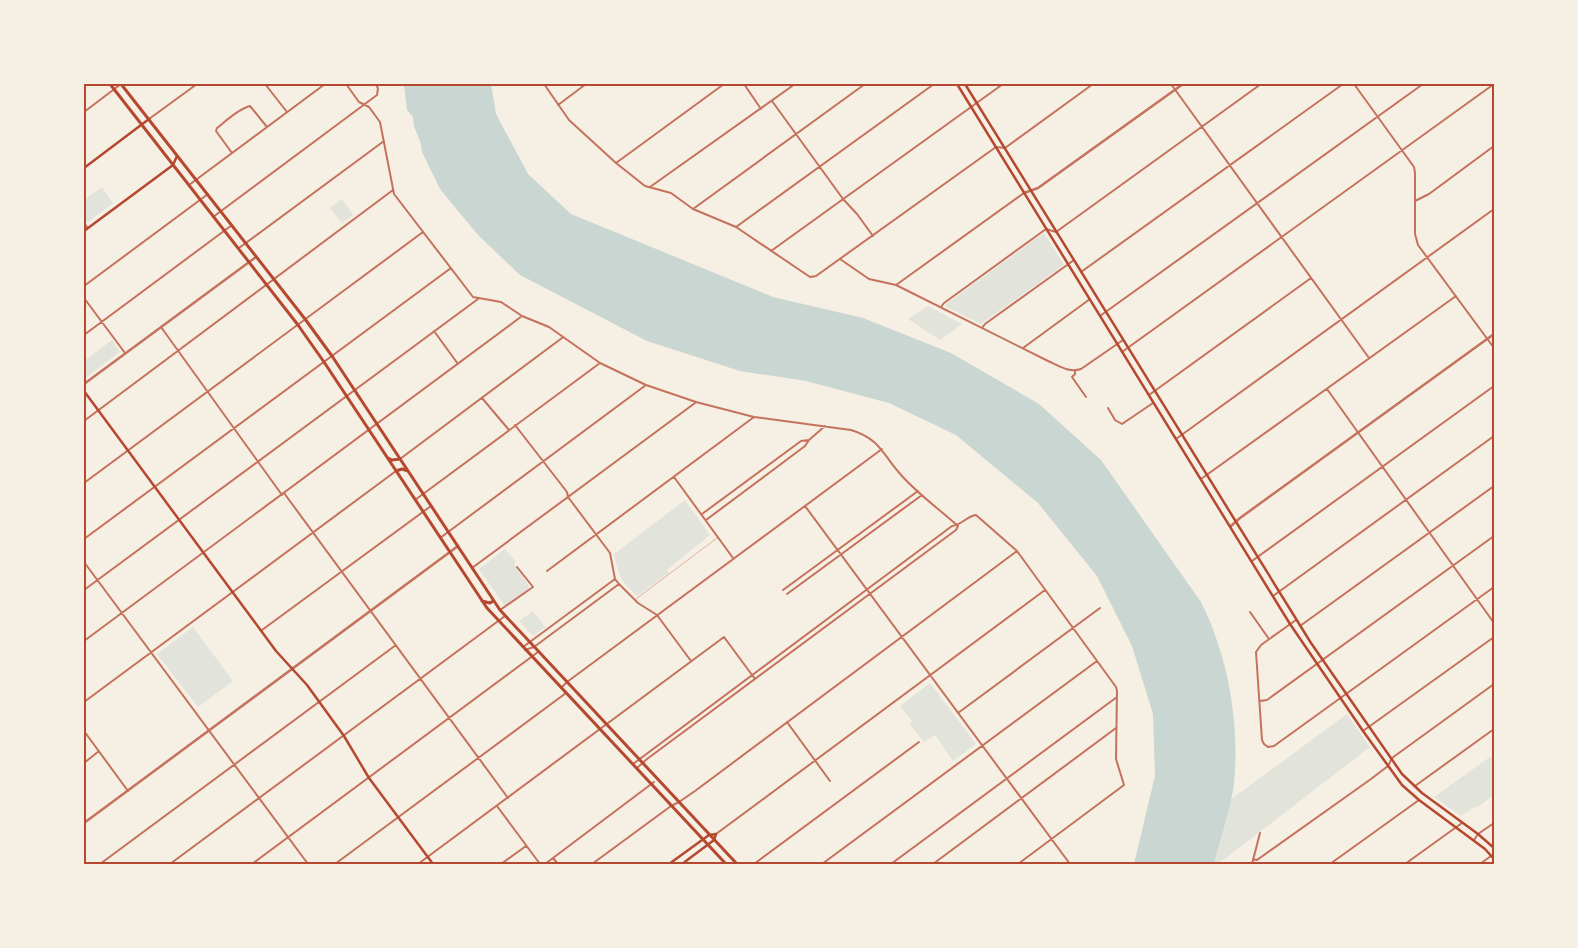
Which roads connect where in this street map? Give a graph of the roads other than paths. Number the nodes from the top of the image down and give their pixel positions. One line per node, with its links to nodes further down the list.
1 (110, 84): 26 (main road)
2 (121, 84): 26 (street); 37 (main road)
3 (197, 84): 37 (street)
4 (265, 84): 35 (street)
5 (325, 84): 35 (street)
6 (346, 84): 30 (street)
7 (544, 84): 31 (street)
8 (586, 84): 31 (street)
9 (724, 84): 49 (street)
10 (744, 84): 33 (street)
11 (795, 84): 28 (street)
12 (865, 84): 41 (street)
13 (934, 84): 52 (street)
14 (956, 84): 32 (main road)
15 (965, 84): 29 (main road)
16 (1003, 84): 29 (street)
17 (1093, 84): 45 (street)
18 (1171, 84): 27 (street)
19 (1183, 84): 27 (street)
20 (1261, 84): 39 (street)
21 (1343, 84): 51 (street)
22 (1354, 84): 36 (street)
23 (1424, 84): 36 (street)
24 (1494, 84): 46 (street)
25 (376, 85): 30 (street)
26 (114, 89): 34 (street); 38 (main road)
27 (1175, 89): 39 (street); 58 (street)
28 (772, 101): 33 (street); 41 (street)
29 (977, 103): 32 (street); 45 (main road)
30 (364, 105): 42 (street); 67 (street)
31 (558, 105): 49 (street)
32 (971, 107): 44 (main road); 61 (street)
33 (761, 109): 56 (street)
34 (84, 112)
35 (287, 112): 40 (street)
36 (1378, 116): 46 (street); 64 (street)
37 (149, 119): 38 (main road); 48 (main road)
38 (142, 125): 50 (main road); 53 (main road)
39 (1202, 126): 51 (street); 77 (street)
40 (267, 127): 47 (street); 47 (street)
41 (796, 133): 52 (street); 65 (street)
42 (384, 141): 57 (street); 80 (street)
43 (1494, 146): 63 (street)
44 (996, 147): 45 (street); 59 (main road); 78 (street)
45 (1004, 148): 58 (main road)
46 (1402, 150): 63 (street); 79 (street)
47 (232, 153): 54 (street)
48 (178, 155): 50 (main road); 54 (main road)
49 (616, 163): 56 (street)
50 (173, 165): 55 (main road); 72 (main road)
51 (1230, 165): 64 (street); 90 (street)
52 (820, 166): 61 (street); 71 (street)
53 (84, 168)
54 (196, 179): 55 (street); 60 (main road)
55 (189, 185): 62 (main road)
56 (650, 188): 65 (street)
57 (393, 190): 76 (street); 92 (street)
58 (1031, 191): 59 (street); 77 (main road)
59 (1024, 193): 73 (main road); 93 (street)
60 (208, 194): 62 (street); 67 (main road)
61 (843, 199): 78 (street); 82 (street)
62 (200, 200): 68 (main road); 94 (street)
63 (1415, 200): 84 (street)
64 (1257, 204): 79 (street); 101 (street)
65 (693, 209): 71 (street)
66 (1494, 210): 84 (street)
67 (221, 211): 68 (street); 70 (main road)
68 (213, 217): 75 (main road)
69 (84, 223): 72 (street)
70 (232, 225): 75 (street); 80 (main road)
71 (736, 227): 82 (street)
72 (88, 228): 74 (main road)
73 (1046, 229): 77 (street); 88 (main road); 100 (street)
74 (84, 231)
75 (224, 231): 81 (main road); 106 (street)
76 (423, 232): 89 (street); 104 (street)
77 (1056, 232): 86 (main road)
78 (873, 236): 85 (street)
79 (1282, 237): 91 (street); 117 (street)
80 (246, 243): 81 (street); 83 (main road)
81 (238, 249): 87 (main road)
82 (771, 251): 85 (street)
83 (256, 257): 87 (street); 92 (main road)
84 (1427, 258): 96 (street); 105 (street)
85 (840, 259): 93 (street)
86 (1074, 260): 88 (street); 90 (main road)
87 (248, 262): 95 (main road); 108 (street)
88 (1069, 264): 99 (main road); 109 (street)
89 (451, 268): 98 (street); 123 (street)
90 (1081, 272): 101 (main road)
91 (1312, 278): 105 (street); 136 (street)
92 (273, 279): 95 (street); 104 (main road)
93 (896, 285): 100 (street)
94 (84, 286)
95 (266, 286): 107 (main road); 120 (street)
96 (1456, 296): 114 (street); 124 (street)
97 (84, 298): 106 (street)
98 (478, 299): 102 (street); 110 (street)
99 (1090, 299): 103 (main road); 118 (street)
100 (941, 307): 109 (street)
101 (1106, 312): 103 (street); 115 (main road)
102 (522, 316): 113 (street); 127 (street)
103 (1100, 316): 116 (main road)
104 (305, 319): 107 (street); 123 (main road)
105 (1342, 320): 124 (street); 155 (street)
106 (101, 322): 112 (street); 122 (street)
107 (298, 325): 125 (main road); 135 (street)
108 (161, 327): 120 (street); 122 (street)
109 (982, 328): 118 (street)
110 (434, 331): 127 (street); 133 (street)
111 (1494, 334): 114 (street)
112 (84, 335)
113 (562, 338): 126 (street); 140 (street)
114 (1488, 339): 119 (street); 154 (street)
115 (1123, 340): 116 (street); 117 (main road)
116 (1117, 344): 121 (main road); 128 (street)
117 (1128, 347): 121 (street); 136 (main road)
118 (1023, 348): 128 (street)
119 (1494, 348)
120 (178, 351): 135 (street); 145 (street)
121 (1122, 352): 138 (main road)
122 (124, 354): 129 (street)
123 (332, 356): 125 (street); 133 (main road)
124 (1369, 358): 132 (street)
125 (324, 362): 137 (main road); 151 (street)
126 (600, 363): 130 (street); 149 (street)
127 (458, 364): 148 (street)
128 (1075, 371): 139 (street)
129 (84, 384)
130 (646, 385): 142 (street); 164 (street)
131 (1494, 386): 165 (street)
132 (1327, 389): 154 (street); 168 (street)
133 (354, 390): 137 (street); 148 (main road)
134 (84, 391): 145 (main road)
135 (208, 391): 151 (street); 159 (street)
136 (1155, 391): 138 (street); 141 (main road)
137 (346, 395): 152 (main road); 163 (street)
138 (1149, 395): 143 (main road)
139 (1086, 397)
140 (482, 398): 153 (street); 162 (street)
141 (1160, 399): 143 (main road); 155 (main road)
142 (696, 402): 146 (street); 178 (street)
143 (1154, 403): 144 (street); 157 (main road)
144 (1108, 408)
145 (98, 410): 147 (street); 159 (main road)
146 (754, 417): 150 (street); 169 (street)
147 (84, 420)
148 (377, 424): 152 (street); 162 (main road)
149 (516, 425): 153 (street); 164 (street)
150 (825, 426): 158 (street); 160 (street)
151 (234, 428): 163 (street); 173 (street)
152 (369, 430): 161 (main road); 175 (street)
153 (509, 430): 176 (street)
154 (1358, 433): 165 (street); 187 (street)
155 (1182, 434): 157 (street); 168 (main road)
156 (1494, 436): 180 (street)
157 (1176, 439): 170 (main road)
158 (809, 440): 184 (street); 186 (street)
159 (128, 450): 171 (street); 173 (main road)
160 (882, 450): 174 (street); 182 (street)
161 (387, 458): 162 (main road); 166 (main road)
162 (400, 458): 167 (main road)
163 (258, 461): 175 (street); 185 (street)
164 (544, 461): 178 (street); 190 (street)
165 (1383, 466): 180 (street); 204 (street)
166 (396, 471): 167 (main road); 179 (main road); 192 (street)
167 (408, 472): 176 (main road)
168 (1207, 475): 170 (street); 187 (main road)
169 (674, 477): 184 (street); 193 (street)
170 (1201, 479): 189 (main road)
171 (84, 483)
172 (1494, 486): 191 (street)
173 (155, 487): 185 (main road); 197 (street)
174 (918, 491): 177 (street); 199 (street)
175 (283, 494): 192 (street); 201 (street)
176 (423, 494): 179 (street); 181 (main road)
177 (922, 495): 188 (street); 203 (street)
178 (568, 496): 193 (street); 210 (street)
179 (415, 500): 183 (main road)
180 (1407, 500): 191 (street); 222 (street)
181 (431, 506): 183 (street); 190 (main road)
182 (805, 506): 199 (street); 205 (street)
183 (423, 512): 196 (main road); 212 (street)
184 (702, 514): 186 (street)
185 (178, 519): 201 (main road); 214 (street)
186 (706, 520): 195 (street)
187 (1236, 522): 189 (street); 204 (main road)
188 (958, 526): 200 (street); 219 (street); 224 (street)
189 (1231, 526): 206 (main road)
190 (448, 532): 196 (street); 198 (main road)
191 (1430, 532): 208 (street); 241 (street)
192 (313, 533): 212 (street); 221 (street)
193 (596, 534): 211 (street); 213 (street)
194 (1494, 536): 208 (street)
195 (718, 537): 205 (street); 229 (lane)
196 (440, 538): 202 (main road)
197 (84, 539)
198 (458, 546): 202 (street); 210 (main road)
199 (837, 550): 203 (street); 218 (street)
200 (1017, 551): 220 (street); 244 (street)
201 (203, 553): 221 (main road); 234 (street)
202 (450, 553): 228 (main road); 232 (street)
203 (840, 554): 219 (street); 223 (street)
204 (1257, 557): 206 (street); 222 (main road)
205 (734, 558): 235 (street)
206 (1252, 561): 225 (main road)
207 (84, 562): 214 (street)
208 (1454, 566): 226 (street); 255 (street)
209 (517, 567): 231 (street)
210 (472, 568): 227 (main road)
211 (547, 571)
212 (342, 572): 232 (street); 243 (street)
213 (615, 579): 215 (street); 248 (street)
214 (97, 580): 217 (street); 234 (street)
215 (619, 584): 229 (street); 250 (street)
216 (1494, 587): 226 (street)
217 (84, 590)
218 (784, 590)
219 (867, 590): 224 (street); 260 (street)
220 (1045, 590): 242 (street); 261 (street)
221 (232, 592): 243 (main road); 252 (street)
222 (1279, 592): 225 (street); 237 (main road)
223 (787, 594)
224 (870, 594): 244 (street); 263 (street)
225 (1273, 596): 240 (main road)
226 (1478, 599): 239 (street); 268 (street)
227 (493, 600): 228 (main road); 231 (main road)
228 (482, 601): 238 (main road)
229 (635, 601): 235 (street)
230 (1100, 608): 242 (street)
231 (500, 610): 236 (main road)
232 (371, 611): 249 (street); 259 (street)
233 (1250, 612): 246 (street)
234 (122, 613): 247 (street); 252 (street)
235 (657, 615): 257 (street); 264 (street)
236 (505, 616): 238 (street); 248 (main road)
237 (1296, 620): 240 (street); 241 (main road)
238 (499, 621): 251 (main road); 262 (street)
239 (1494, 623)
240 (1290, 624): 246 (street); 258 (main road)
241 (1300, 626): 255 (main road)
242 (1072, 628): 256 (street); 274 (street)
243 (261, 631): 259 (main road)
244 (902, 637): 261 (street); 276 (street)
245 (1494, 637): 278 (street)
246 (1268, 639): 271 (street)
247 (84, 641)
248 (529, 642): 250 (main road); 251 (street)
249 (396, 645): 262 (street); 273 (street)
250 (534, 647): 251 (street); 253 (main road)
251 (524, 648): 254 (main road)
252 (151, 652): 272 (street); 283 (street)
253 (538, 652): 254 (street); 264 (main road)
254 (532, 657): 266 (main road); 275 (street)
255 (1323, 660): 258 (street); 268 (main road)
256 (1097, 661): 269 (street); 287 (street)
257 (691, 662): 260 (street); 277 (street)
258 (1317, 664): 270 (main road); 271 (street)
259 (291, 669): 273 (main road); 283 (street)
260 (752, 675): 263 (street); 291 (street)
261 (931, 676): 274 (street); 292 (street)
262 (421, 679): 275 (street); 285 (street)
263 (755, 679): 294 (street)
264 (566, 682): 266 (street); 277 (main road)
265 (1494, 684): 290 (street)
266 (561, 688): 267 (main road)
267 (566, 693): 280 (main road); 289 (street)
268 (1346, 694): 270 (street); 278 (main road)
269 (1117, 697): 279 (street); 300 (street)
270 (1340, 698): 271 (street); 284 (main road)
271 (1260, 701)
272 (84, 702)
273 (319, 702): 285 (main road); 296 (street)
274 (958, 713): 287 (street)
275 (449, 718): 289 (street); 299 (street)
276 (787, 722): 292 (street); 309 (street)
277 (606, 724): 280 (street); 291 (main road)
278 (1370, 727): 284 (street); 290 (main road)
279 (1116, 728): 306 (street); 322 (street)
280 (600, 729): 295 (main road); 305 (street)
281 (1494, 729): 303 (street)
282 (84, 731): 288 (street)
283 (209, 731): 296 (street); 304 (street)
284 (1363, 731): 297 (main road)
285 (344, 736): 299 (main road); 307 (street)
286 (919, 742): 352 (street)
287 (983, 746): 300 (street); 353 (street)
288 (99, 751): 293 (street); 304 (street)
289 (478, 758): 305 (street); 312 (street)
290 (1392, 758): 297 (street); 303 (main road)
291 (639, 759): 294 (main road); 295 (street)
292 (816, 761): 301 (street); 318 (street)
293 (84, 763)
294 (642, 763): 298 (street); 302 (main road)
295 (633, 764): 298 (main road)
296 (234, 765): 307 (street); 336 (street)
297 (1388, 766): 308 (main road); 333 (street)
298 (636, 768): 302 (main road)
299 (369, 778): 312 (main road); 321 (street)
300 (1007, 778): 306 (street); 335 (street)
301 (830, 781)
302 (655, 782): 309 (main road); 311 (main road); 332 (street)
303 (1414, 787): 314 (main road)
304 (128, 790): 313 (street)
305 (508, 798): 310 (street)
306 (1022, 798): 322 (street); 356 (street)
307 (259, 799): 321 (street); 337 (street)
308 (1419, 800): 316 (main road); 360 (street)
309 (679, 802): 311 (street); 320 (main road)
310 (496, 806): 327 (street); 331 (street)
311 (671, 806): 323 (main road); 347 (street)
312 (398, 817): 331 (main road); 340 (street)
313 (84, 823)
314 (1462, 823): 316 (street); 319 (main road)
315 (1494, 823): 319 (street)
316 (1457, 827): 325 (main road); 361 (street)
317 (1260, 833): 333 (street)
318 (716, 834): 320 (main road); 324 (main road)
319 (1478, 834): 325 (street); 328 (main road)
320 (709, 835): 323 (main road); 324 (main road)
321 (288, 838): 338 (street); 339 (street)
322 (1052, 839): 357 (street); 358 (street)
323 (703, 840): 326 (main road); 329 (main road)
324 (714, 840): 326 (main road); 351 (main road)
325 (1474, 840): 330 (main road)
326 (708, 845): 349 (main road); 350 (main road)
327 (526, 846): 343 (street); 344 (street)
328 (1494, 848)
329 (682, 855): 348 (main road); 349 (street)
330 (1491, 856): 334 (main road); 362 (street)
331 (428, 857): 341 (street); 342 (main road)
332 (553, 857): 345 (street); 346 (street)
333 (1253, 859): 359 (street)
334 (1494, 859)
335 (895, 861): 354 (street); 355 (street)
336 (100, 864)
337 (170, 864)
338 (252, 864)
339 (308, 864)
340 (335, 864)
341 (418, 864)
342 (433, 864)
343 (501, 864)
344 (540, 864)
345 (545, 864)
346 (558, 864)
347 (592, 864)
348 (669, 864)
349 (683, 864)
350 (726, 864)
351 (737, 864)
352 (754, 864)
353 (822, 864)
354 (891, 864)
355 (897, 864)
356 (933, 864)
357 (1018, 864)
358 (1070, 864)
359 (1252, 864)
360 (1330, 864)
361 (1405, 864)
362 (1480, 864)

